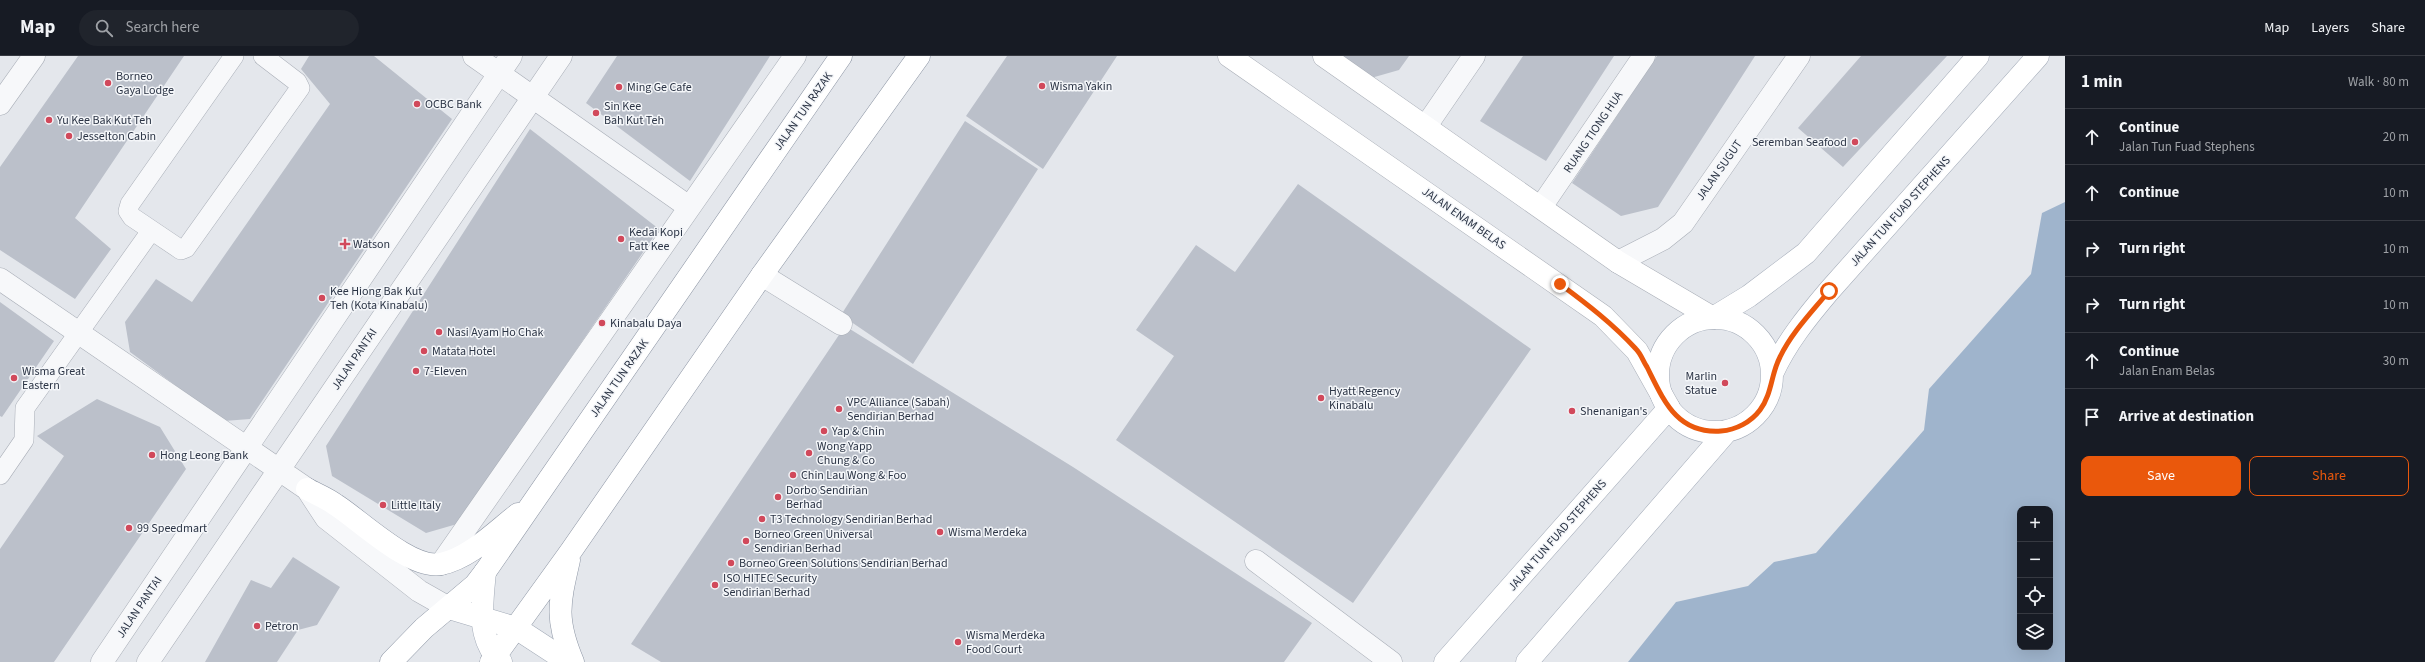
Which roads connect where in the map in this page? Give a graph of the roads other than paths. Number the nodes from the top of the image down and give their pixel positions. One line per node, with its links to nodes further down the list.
1 (34, 56): 19 (street)
2 (234, 56): 23 (lane)
3 (474, 56): 17 (street)
4 (511, 56): 17 (street, JALAN PANTAI)
5 (561, 56): 18 (street, JALAN PANTAI)
6 (795, 56): 21 (street)
7 (841, 56): 37 (main road, JALAN TUN RAZAK)
8 (919, 56): 25 (main road)
9 (1229, 56): 31 (main road, JALAN ENAM BELAS)
10 (1324, 56): 20 (main road)
11 (1474, 56): 20 (street)
12 (1644, 56): 22 (street, RUANG TIONG HUA)
13 (1799, 56): 24 (street, JALAN SUGUT)
14 (1978, 56): 27 (main road)
15 (2038, 56): 30 (main road, JALAN TUN FUAD STEPHENS)
16 (274, 59): 23 (lane)
17 (499, 74): 18 (street); 33 (street, JALAN PANTAI)
18 (533, 97): 21 (street); 34 (street, JALAN PANTAI)
19 (0, 104)
20 (1426, 126): 22 (main road)
21 (689, 207): 40 (street)
22 (1541, 207): 24 (main road)
23 (151, 230): 29 (lane)
24 (1618, 262): 27 (main road)
25 (762, 275): 28 (street); 38 (main road)
26 (0, 279): 29 (street)
27 (1713, 318): 30 (main road); 31 (main road)
28 (841, 324)
29 (79, 335): 33 (street); 35 (lane)
30 (1772, 374): 32 (main road)
31 (1669, 408): 32 (main road); 52 (main road, JALAN TUN FUAD STEPHENS)
32 (1727, 431): 53 (main road)
33 (246, 447): 34 (street); 46 (street, JALAN PANTAI)
34 (279, 470): 36 (street); 47 (street, JALAN PANTAI)
35 (0, 475)
36 (307, 489): 40 (main road); 42 (street)
37 (533, 503): 40 (main road); 41 (main road, JALAN TUN RAZAK)
38 (571, 551): 44 (main road); 50 (main road)
39 (1256, 561): 51 (street)
40 (441, 564)
41 (485, 572): 42 (main road, JALAN TUN RAZAK); 43 (main road)
42 (449, 608): 43 (main road); 48 (main road, JALAN TUN RAZAK)
43 (481, 617): 44 (main road); 45 (main road)
44 (516, 628): 45 (main road); 49 (main road)
45 (495, 660)
46 (102, 662)
47 (148, 662)
48 (391, 662)
49 (568, 662)
50 (573, 662)
51 (1391, 662)
52 (1445, 662)
53 (1527, 662)

